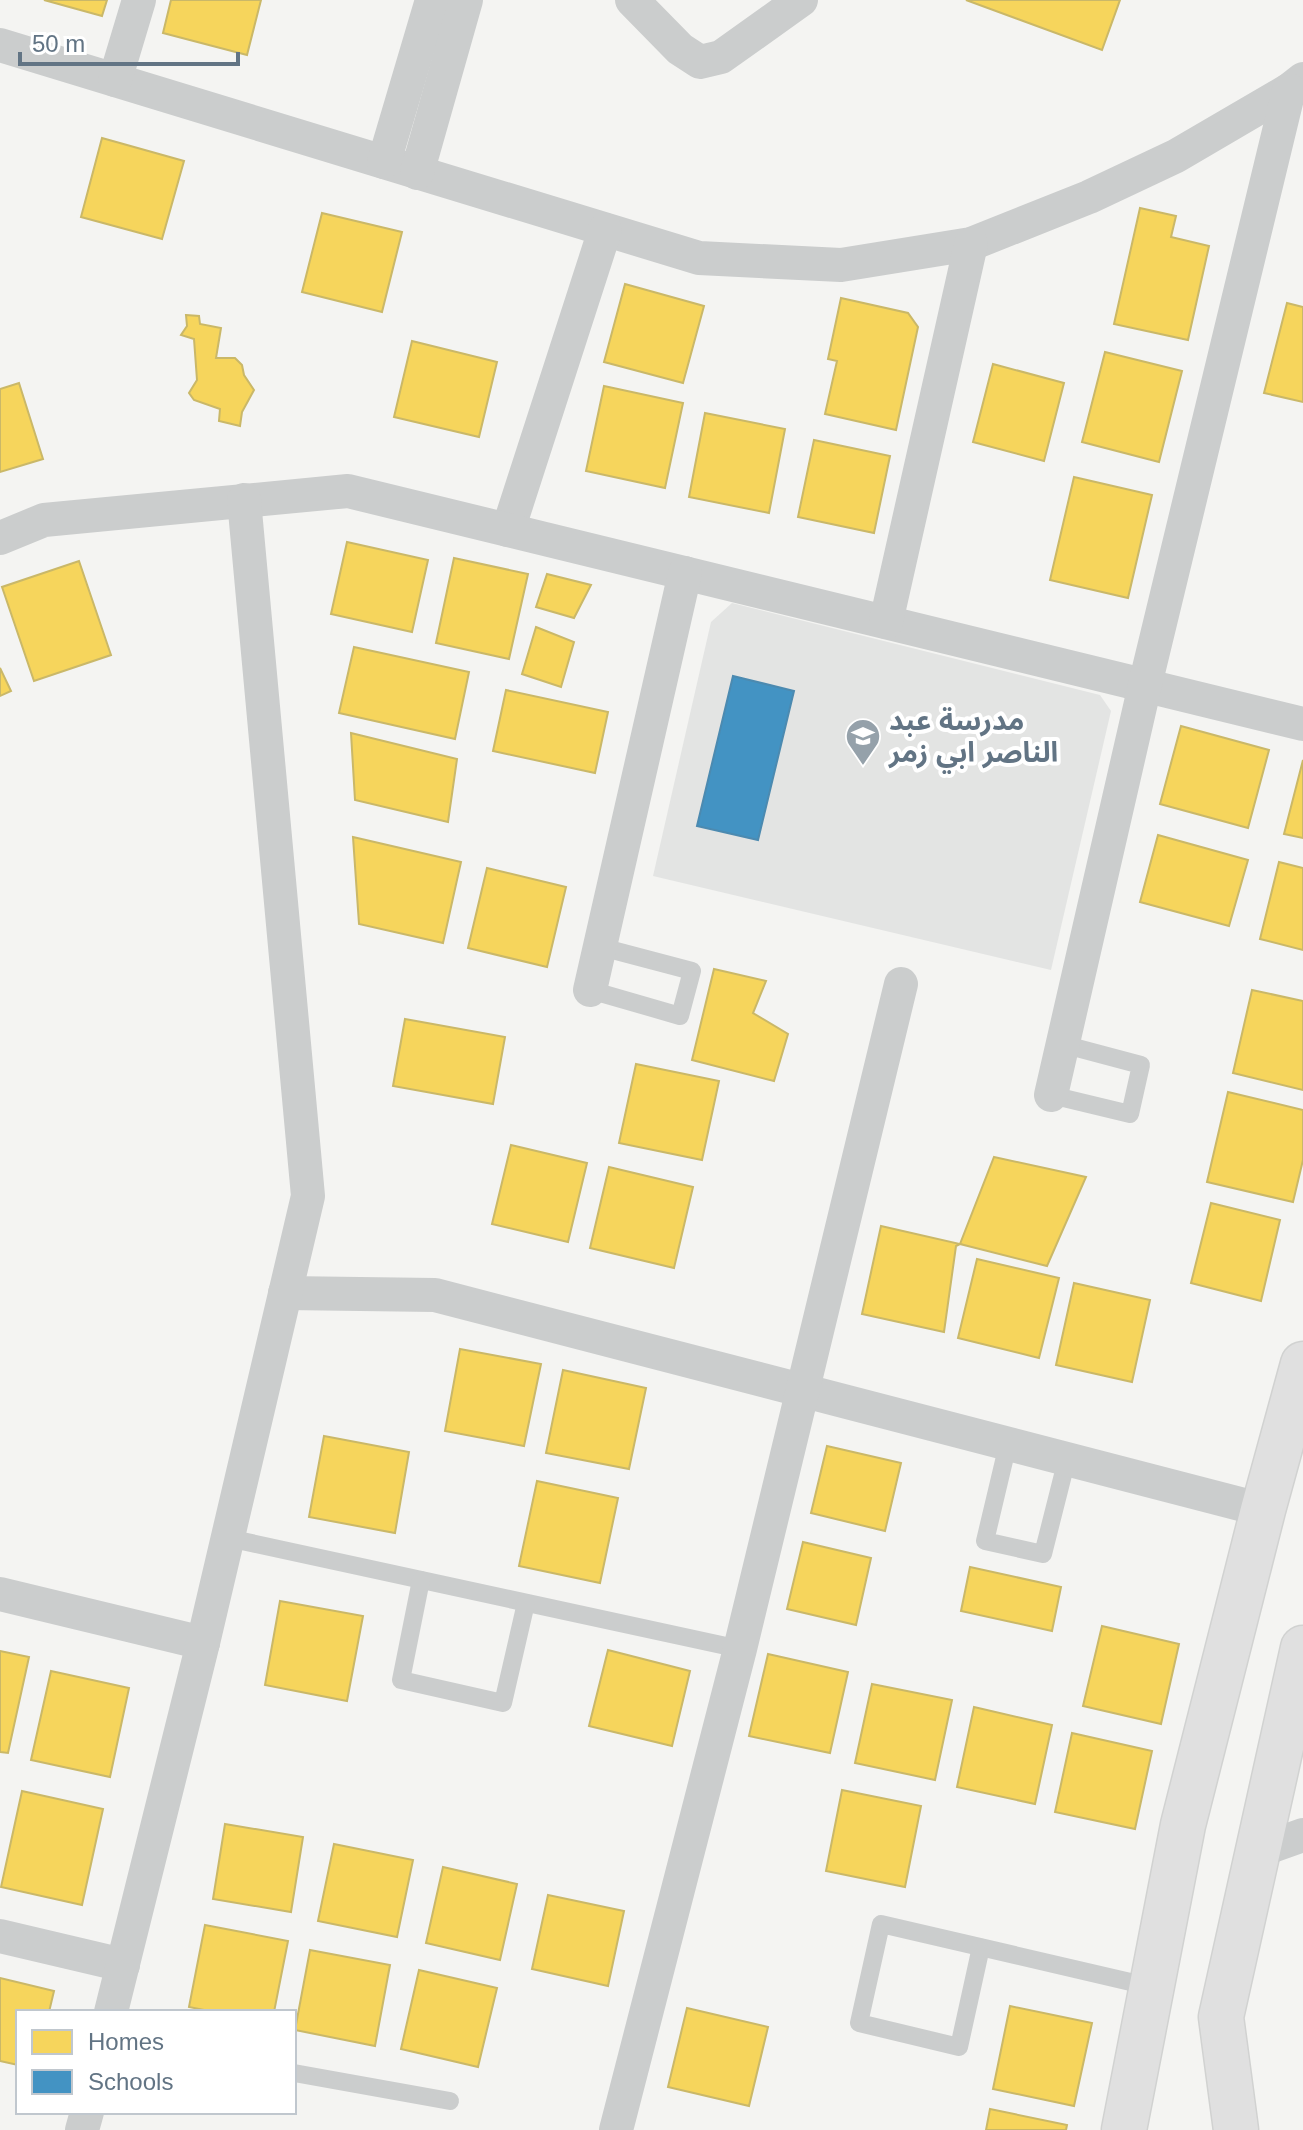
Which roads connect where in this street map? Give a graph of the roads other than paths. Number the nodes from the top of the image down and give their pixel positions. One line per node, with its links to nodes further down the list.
1 (139, 0): 7 (street)
2 (432, 0): 9 (street)
3 (466, 0): 10 (street)
4 (632, 0): 5 (street)
5 (801, 0)
6 (0, 45): 7 (street)
7 (115, 80): 9 (street)
8 (1296, 84): 12 (street); 18 (street)
9 (384, 162): 10 (street)
10 (417, 173): 11 (street)
11 (605, 230): 12 (street); 14 (street)
12 (971, 244): 17 (street)
13 (244, 500): 14 (street); 15 (street); 25 (street)
14 (508, 530): 16 (street)
15 (0, 538)
16 (685, 573): 17 (street); 20 (street)
17 (886, 622): 18 (street)
18 (1145, 685): 19 (street); 23 (street)
19 (1303, 724)
20 (601, 947): 22 (street); 22 (lane)
21 (901, 984): 27 (street)
22 (590, 990)
23 (1062, 1044): 24 (street); 24 (lane)
24 (1051, 1095)
25 (285, 1293): 27 (street); 31 (street)
26 (1303, 1364): 30 (main road)
27 (804, 1391): 28 (street); 37 (street)
28 (1008, 1444): 29 (street); 29 (lane)
29 (1067, 1459): 30 (street)
30 (1263, 1510): 43 (main road)
31 (228, 1538): 32 (lane); 35 (street)
32 (421, 1580): 34 (lane); 34 (lane)
33 (0, 1594): 35 (street)
34 (526, 1603): 37 (lane)
35 (203, 1643): 42 (street)
36 (1303, 1648): 39 (main road)
37 (740, 1649): 47 (street)
38 (1303, 1835): 39 (street)
39 (1258, 1851): 49 (main road)
40 (0, 1936): 42 (street)
41 (981, 1947): 41 (lane); 43 (lane)
42 (123, 1965): 44 (street)
43 (1152, 1987): 48 (main road)
44 (112, 2010)
45 (296, 2073): 46 (lane)
46 (450, 2101)
47 (616, 2130)
48 (1124, 2130)
49 (1236, 2130)

